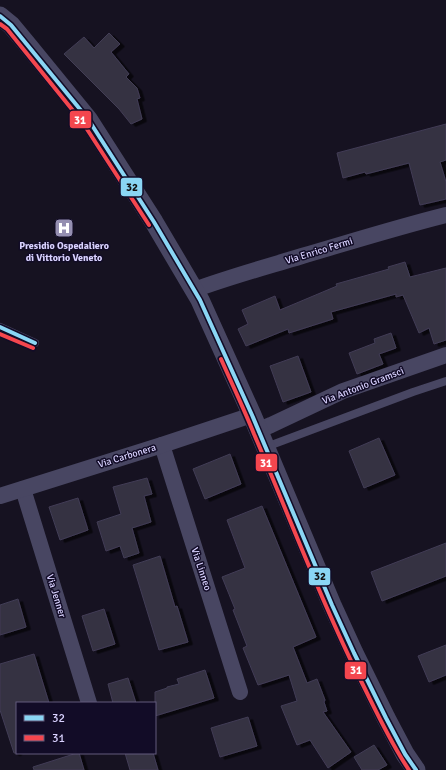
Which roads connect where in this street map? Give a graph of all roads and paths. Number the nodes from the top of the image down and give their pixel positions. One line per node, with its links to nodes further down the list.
1 (0, 16): 3 (street)
2 (446, 215): 3 (street, Via Enrico Fermi)
3 (194, 290): 8 (street)
4 (0, 326): 5 (lane)
5 (35, 343)
6 (446, 355): 8 (street, Via Antonio Gramsci)
7 (446, 381): 10 (lane)
8 (256, 422): 9 (street, Via Carbonera); 10 (street)
9 (162, 445): 11 (street, Via Carbonera); 13 (street, Via Linneo)
10 (266, 447): 15 (street)
11 (23, 489): 12 (street, Via Carbonera); 14 (street, Via Jenner)
12 (0, 496)
13 (240, 692)
14 (89, 702)
15 (416, 770)

